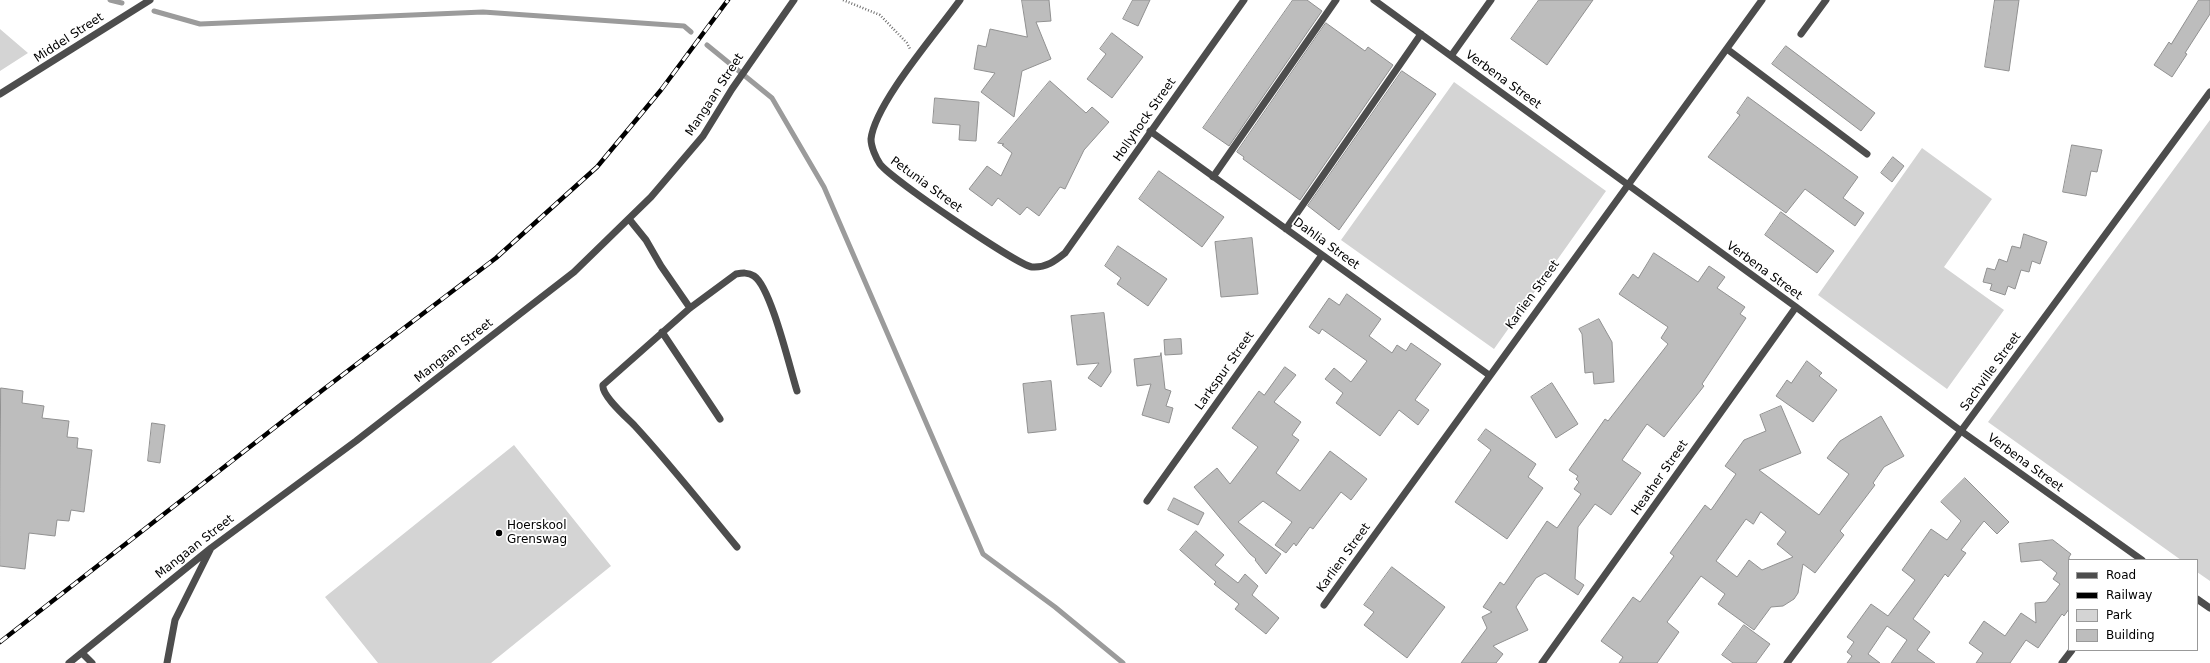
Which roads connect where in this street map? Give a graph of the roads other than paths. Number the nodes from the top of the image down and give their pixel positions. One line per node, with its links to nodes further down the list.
1 (150, 0): 15 (street, Middel Street)
2 (794, 0): 20 (street, Mangaan Street)
3 (960, 0): 22 (street, Petunia Street)
4 (1244, 0): 16 (street, Hollyhock Street)
5 (1336, 0): 18 (street)
6 (1374, 0): 10 (street, Verbena Street)
7 (1491, 0): 13 (street)
8 (1762, 0): 12 (street, Karlien Street)
9 (1826, 0): 11 (street)
10 (1421, 34): 13 (street, Verbena Street); 21 (street)
11 (1801, 34)
12 (1726, 49): 17 (street); 19 (street, Karlien Street)
13 (1451, 56): 19 (street, Verbena Street)
14 (2210, 92): 30 (street, Sachville Street)
15 (0, 94)
16 (1150, 131): 18 (street, Dahlia Street); 22 (street, Hollyhock Street)
17 (1867, 154)
18 (1213, 176): 21 (street, Dahlia Street)
19 (1627, 185): 24 (street, Verbena Street); 27 (street, Karlien Street)
20 (629, 219): 25 (street); 33 (street, Mangaan Street)
21 (1286, 229): 23 (street, Dahlia Street)
22 (1065, 253)
23 (1322, 255): 27 (street, Dahlia Street); 31 (street, Larkspur Street)
24 (1796, 307): 30 (street, Verbena Street); 43 (street, Heather Street)
25 (690, 308): 26 (street); 28 (street)
26 (662, 332): 29 (street); 32 (street)
27 (1489, 375): 36 (street, Karlien Street)
28 (797, 391)
29 (720, 419)
30 (1961, 431): 34 (street, Verbena Street); 44 (street, Sachville Street)
31 (1146, 501)
32 (737, 547)
33 (211, 548): 39 (street, Mangaan Street); 42 (street)
34 (2139, 559)
35 (2198, 600): 37 (street)
36 (1324, 605)
37 (2210, 608)
38 (2071, 651): 45 (street)
39 (82, 653): 40 (street, Mangaan Street); 41 (street)
40 (69, 663)
41 (92, 663)
42 (166, 663)
43 (1542, 663)
44 (1787, 663)
45 (2062, 663)

